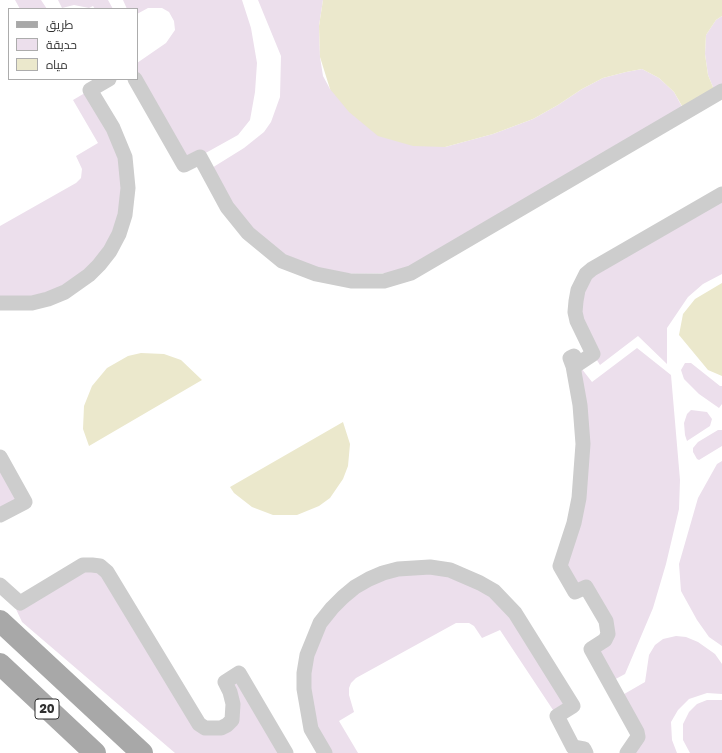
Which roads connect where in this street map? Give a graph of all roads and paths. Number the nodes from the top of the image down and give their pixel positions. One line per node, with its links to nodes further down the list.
1 (107, 80): 5 (street)
2 (136, 80): 3 (street)
3 (722, 91)
4 (722, 194): 16 (street)
5 (0, 303)
6 (0, 457): 7 (street)
7 (0, 515)
8 (0, 585): 13 (street)
9 (0, 621): 12 (main road)
10 (0, 664): 11 (main road, 20)
11 (95, 753)
12 (142, 753)
13 (286, 753)
14 (325, 753): 15 (street)
15 (586, 753)
16 (627, 753)

